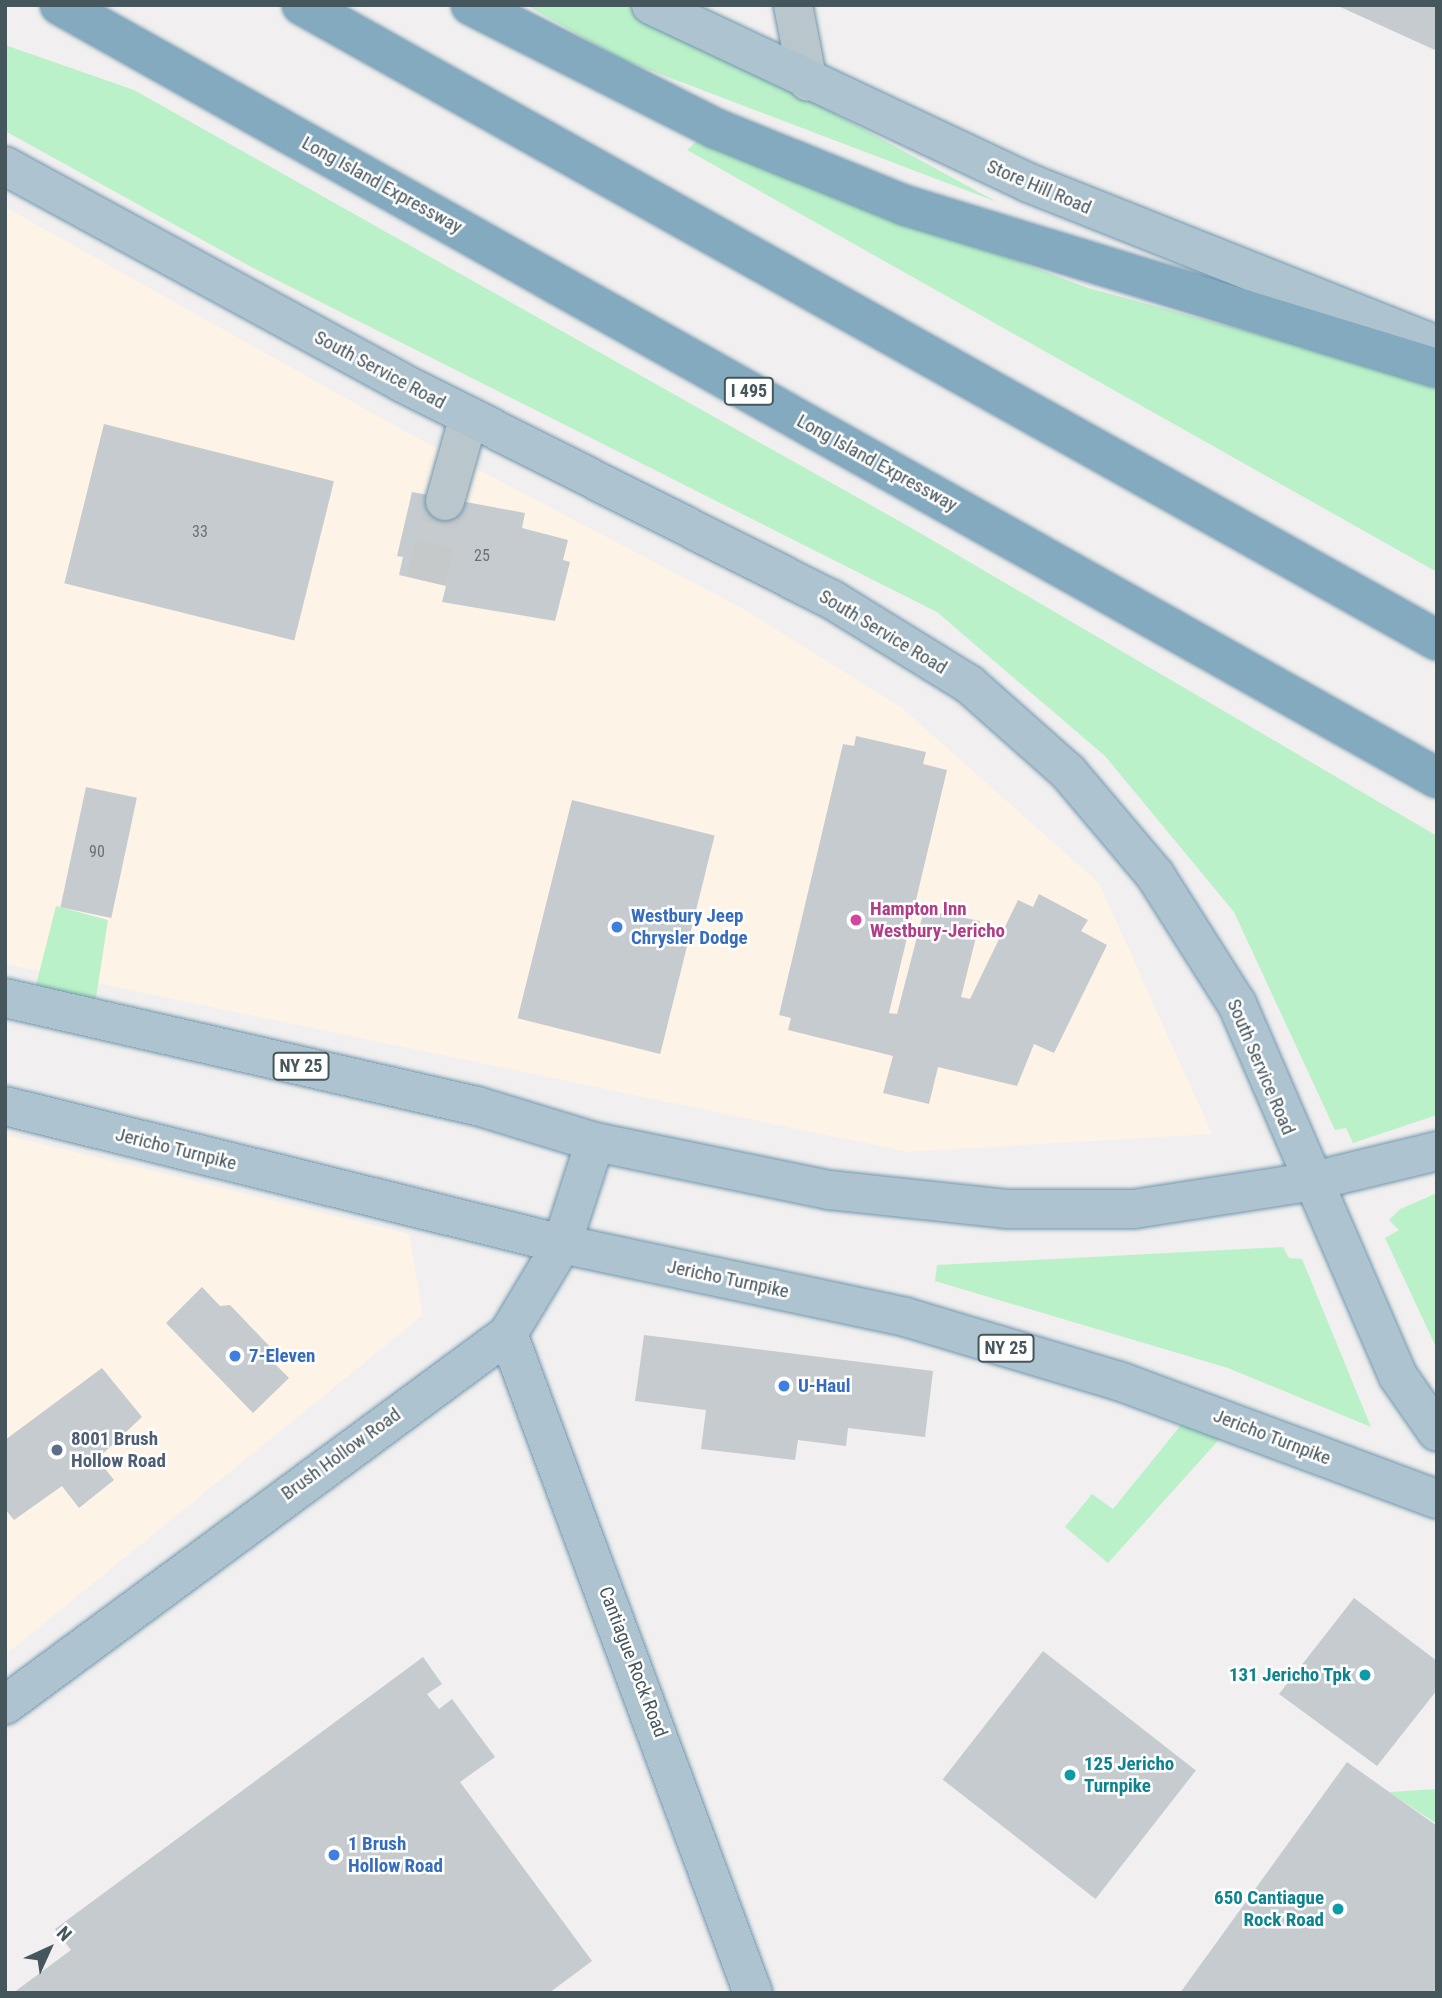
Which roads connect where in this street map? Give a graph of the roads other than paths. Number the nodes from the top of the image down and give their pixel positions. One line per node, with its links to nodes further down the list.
1 (60, 5): 13 (highway, Long Island Expressway / I 495)
2 (302, 5): 12 (highway)
3 (471, 5): 9 (highway)
4 (793, 5): 6 (street)
5 (676, 10): 6 (main road, Store Hill Road)
6 (808, 82): 8 (main road, Store Hill Road)
7 (5, 166): 10 (main road, South Service Road)
8 (1437, 345)
9 (1437, 368)
10 (469, 416): 11 (street); 18 (main road, South Service Road)
11 (445, 501)
12 (1437, 640)
13 (1437, 778)
14 (5, 998): 16 (main road, NY 25)
15 (5, 1106): 19 (main road, Jericho Turnpike / NY 25)
16 (595, 1142): 18 (main road, NY 25); 19 (main road, Brush Hollow Road)
17 (1437, 1152): 18 (main road, NY 25)
18 (1309, 1182): 21 (main road, South Service Road)
19 (562, 1244): 20 (main road, Brush Hollow Road); 22 (main road, Jericho Turnpike / NY 25)
20 (508, 1334): 23 (main road, Brush Hollow Road); 24 (main road, Cantiague Rock Road)
21 (1437, 1432)
22 (1437, 1499)
23 (5, 1705)
24 (753, 1993)

